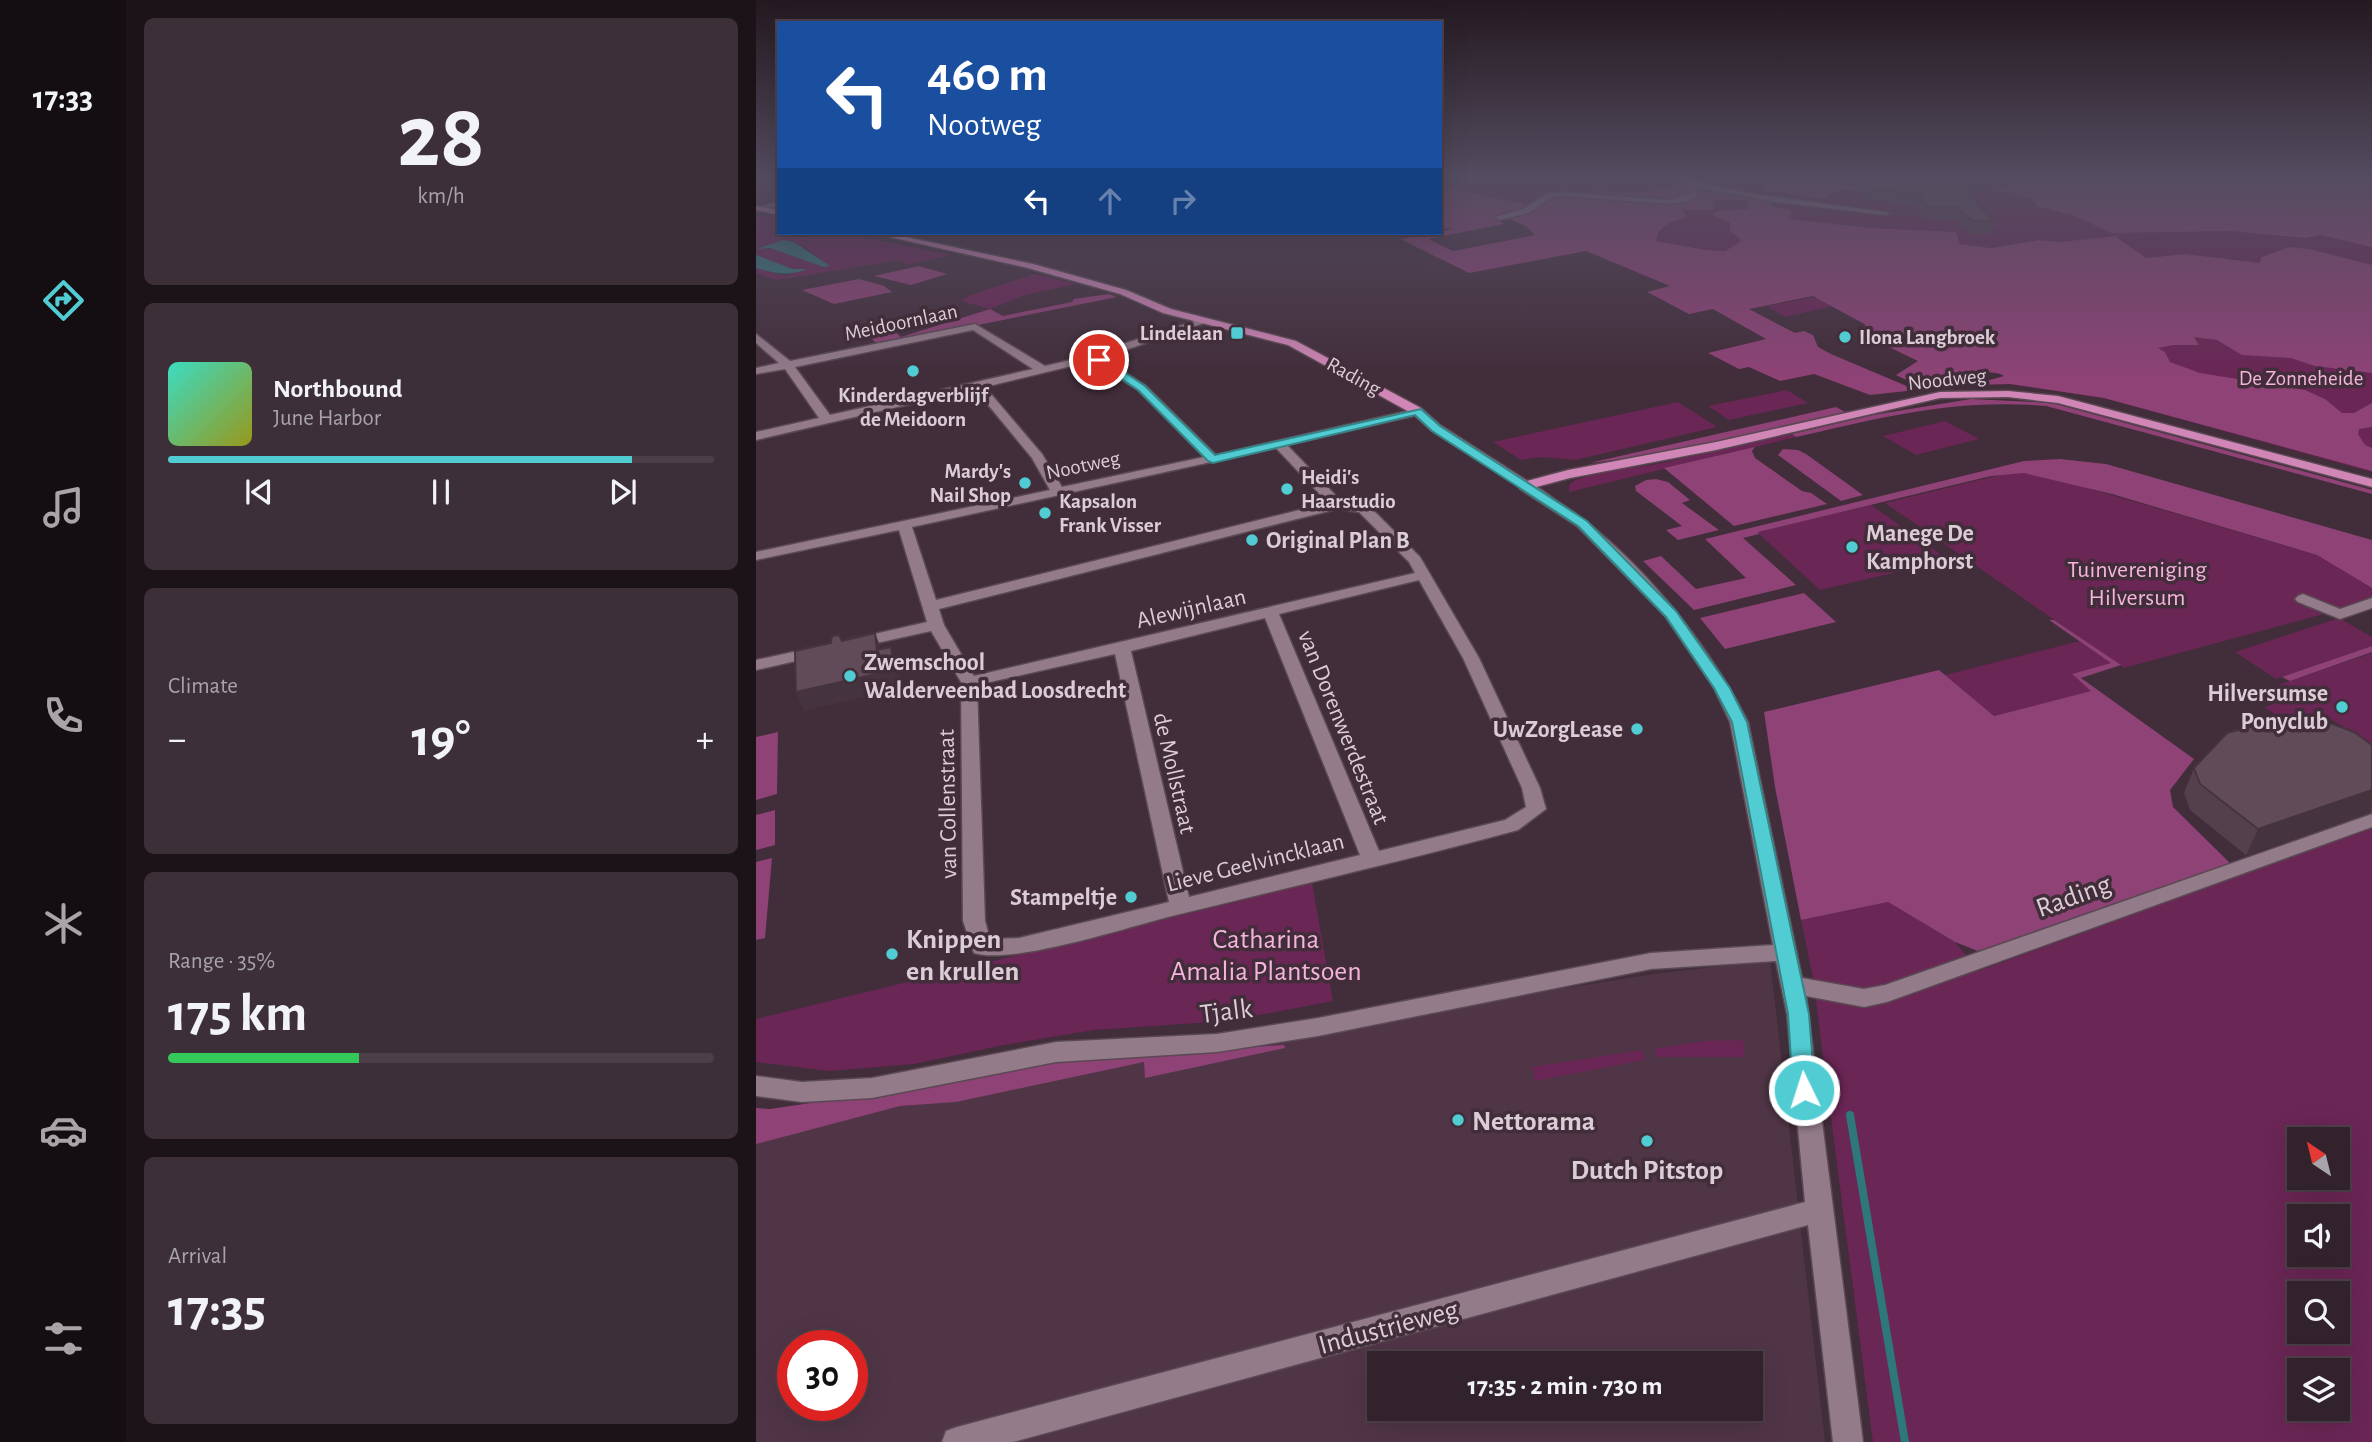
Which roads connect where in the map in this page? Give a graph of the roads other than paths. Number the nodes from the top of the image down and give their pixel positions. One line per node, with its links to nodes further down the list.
1 (924, 243): 2 (main road, Rading)
2 (1205, 321): 4 (street); 9 (main road, Rading)
3 (756, 337): 5 (street)
4 (1095, 358): 6 (street); 13 (street)
5 (788, 365): 6 (street, Meidoornlaan); 7 (street, Meidoornlaan); 10 (street)
6 (1043, 370): 8 (street)
7 (756, 371)
8 (978, 386): 10 (street); 16 (street)
9 (1417, 411): 12 (street, Nootweg); 15 (main road, Rading)
10 (827, 420): 11 (street)
11 (756, 436)
12 (1279, 444): 13 (street, Nootweg); 17 (street)
13 (1213, 459): 16 (street, Nootweg)
14 (2372, 484): 15 (main road, Noodweg)
15 (1525, 486): 33 (street, Rading)
16 (1058, 492): 18 (street, Nootweg)
17 (1336, 505): 20 (street); 23 (street)
18 (904, 524): 19 (street, Nootweg); 23 (street, van Collenstraat)
19 (756, 556)
20 (1423, 575): 24 (street, Alewijnlaan); 30 (street, Lieve Geelvincklaan)
21 (2303, 599): 22 (street)
22 (2372, 603)
23 (930, 606): 25 (street, van Collenstraat)
24 (1271, 613): 26 (street, Alewijnlaan); 30 (street, van Dorenwerdestraat)
25 (936, 625): 27 (street); 28 (street, van Collenstraat)
26 (1122, 648): 28 (street, Alewijnlaan); 31 (street, de Mollstraat)
27 (756, 665)
28 (969, 682): 32 (street, van Collenstraat)
29 (2372, 820): 34 (street, Rading)
30 (1372, 859): 31 (street, Lieve Geelvincklaan)
31 (1181, 908): 32 (street, Lieve Geelvincklaan)
32 (982, 947)
33 (1784, 952): 34 (street, Rading); 35 (street, Tjalk)
34 (1791, 985): 36 (street, Rading)
35 (756, 1086)
36 (1818, 1210): 37 (street, Industrieweg); 38 (street, Rading)
37 (957, 1442)
38 (1848, 1442)

